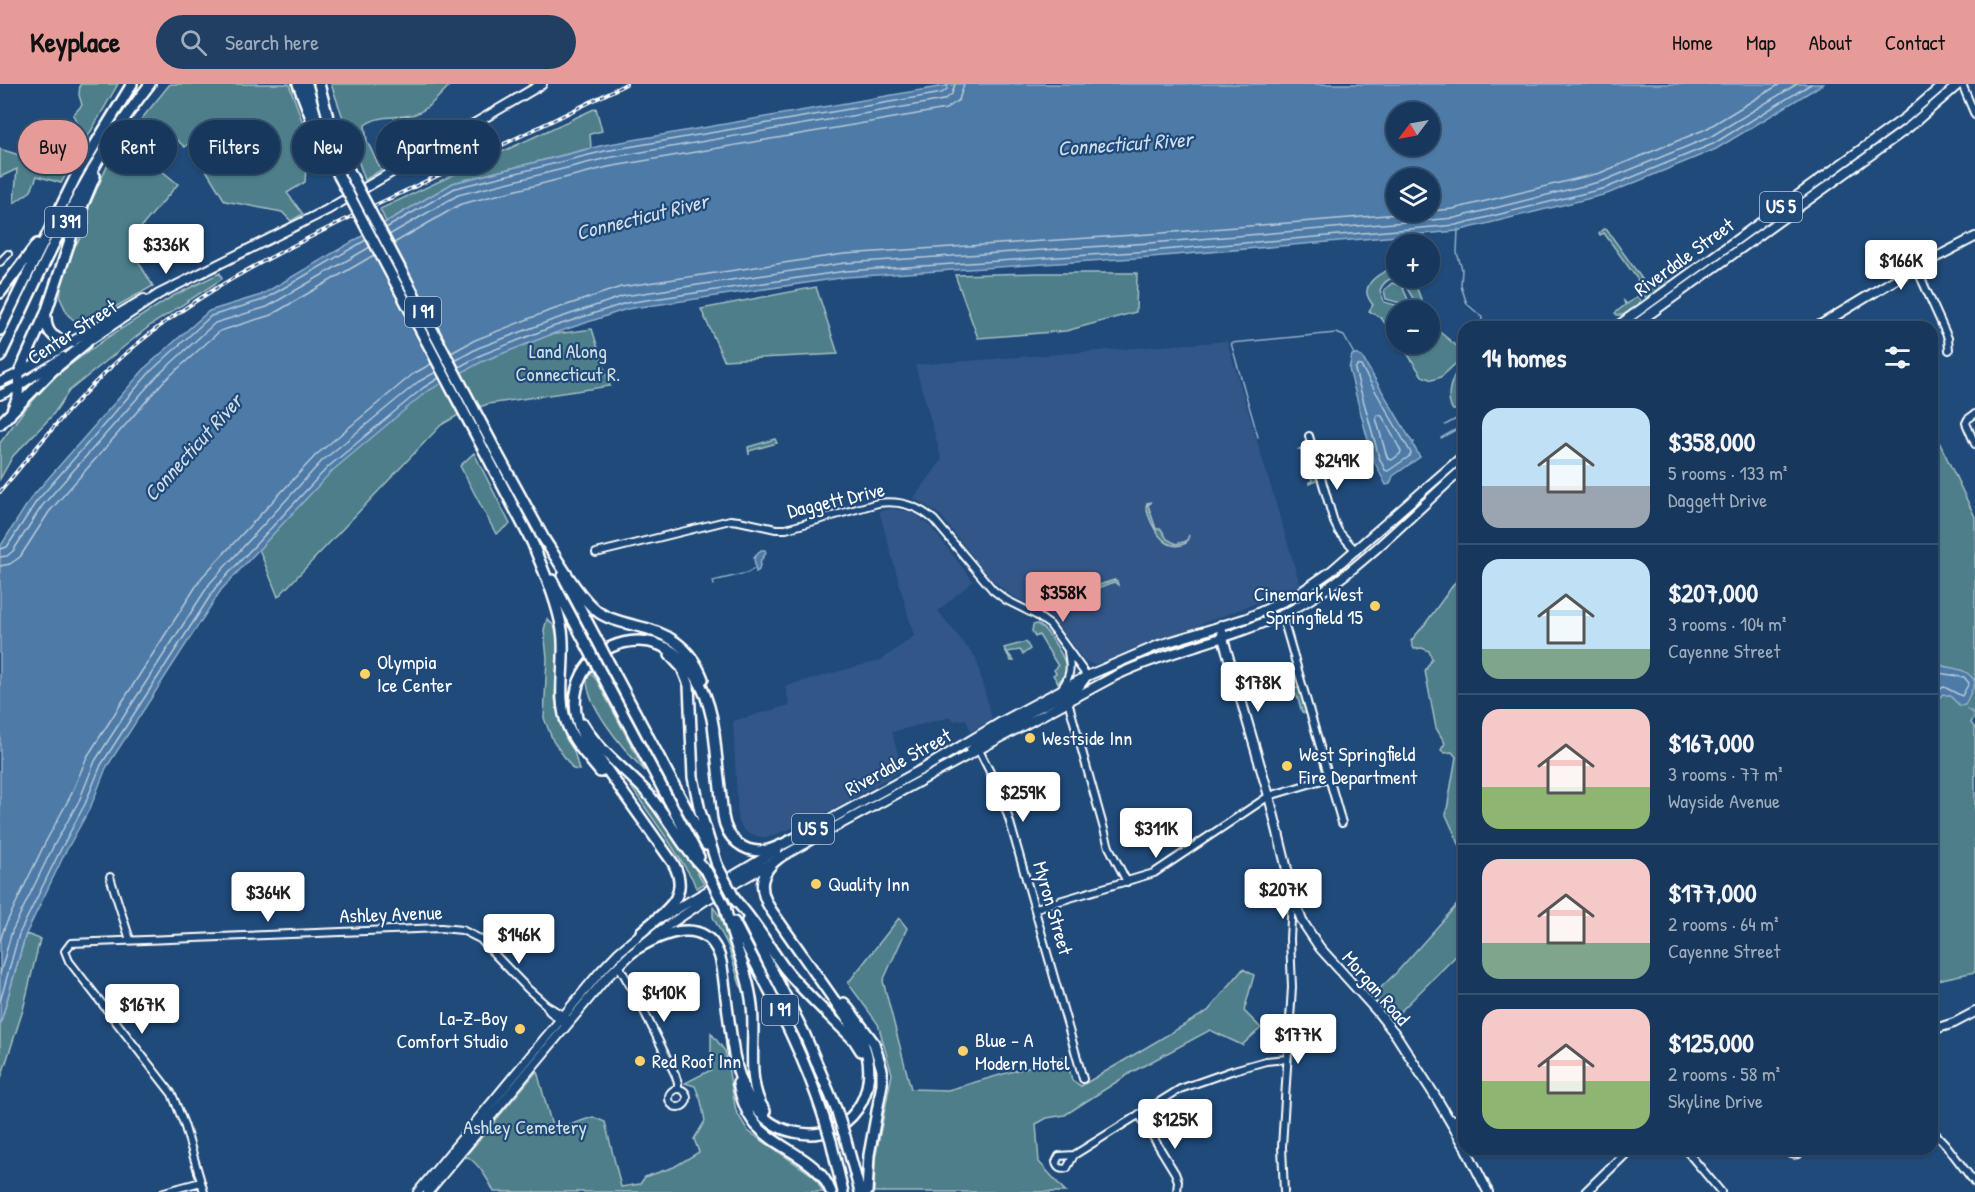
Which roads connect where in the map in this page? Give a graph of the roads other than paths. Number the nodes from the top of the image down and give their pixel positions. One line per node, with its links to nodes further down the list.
1 (125, 84): 12 (highway)
2 (132, 84): 13 (highway)
3 (151, 84): 14 (highway, I 391)
4 (298, 84): 15 (highway)
5 (307, 84): 16 (highway, I 91)
6 (319, 84): 17 (highway, I 91)
7 (324, 84): 18 (highway)
8 (542, 84): 30 (main road, Center Street)
9 (1944, 84): 32 (main road, Riverdale Street / US 5)
10 (1960, 84): 11 (street); 33 (main road, Riverdale Street / US 5)
11 (1975, 115)
12 (107, 120)
13 (109, 120)
14 (124, 120)
15 (312, 120)
16 (316, 120)
17 (330, 120)
18 (332, 120)
19 (100, 135): 24 (highway, I 391)
20 (100, 158): 39 (highway, I 391)
21 (100, 165): 31 (highway)
22 (338, 174): 53 (highway, I 91, bridge)
23 (351, 174): 52 (highway, I 91, bridge)
24 (52, 223): 29 (highway); 35 (highway, I 391)
25 (1975, 237): 28 (main road)
26 (8, 254): 27 (street)
27 (0, 262)
28 (1916, 267): 34 (main road); 38 (street)
29 (0, 294)
30 (159, 294): 36 (main road, Center Street); 37 (main road, Center Street)
31 (46, 313): 36 (highway); 40 (highway)
32 (1624, 321)
33 (1640, 321)
34 (1827, 321)
35 (0, 330)
36 (73, 342): 40 (main road, Center Street)
37 (86, 343): 42 (main road, Center Street); 45 (highway)
38 (1949, 350)
39 (0, 357)
40 (19, 374): 41 (main road, Center Street); 42 (highway)
41 (0, 382)
42 (17, 387): 43 (main road, Center Street); 45 (highway)
43 (0, 395)
44 (1975, 414): 48 (street)
45 (10, 415): 46 (highway)
46 (0, 424)
47 (1309, 436): 54 (street)
48 (1975, 444)
49 (1458, 460): 51 (main road, Riverdale Street / US 5)
50 (1458, 473): 55 (main road, Riverdale Street / US 5)
51 (1405, 507): 54 (main road, Riverdale Street / US 5); 55 (main road)
52 (540, 533): 68 (highway); 77 (highway, I 91, bridge)
53 (532, 542): 75 (highway); 78 (highway, I 91, bridge)
54 (1356, 550): 58 (main road, Riverdale Street / US 5)
55 (1372, 550): 57 (main road, Riverdale Street / US 5)
56 (596, 553): 62 (street, Daggett Drive)
57 (1282, 615): 60 (main road, Riverdale Street / US 5); 71 (street)
58 (1221, 625): 59 (main road, Riverdale Street / US 5); 60 (main road, Morgan Road)
59 (1212, 628): 60 (main road); 63 (main road, Riverdale Street / US 5)
60 (1223, 638): 65 (main road, Riverdale Street / US 5); 72 (main road, Morgan Road)
61 (631, 642): 64 (highway); 68 (highway); 77 (highway)
62 (1068, 652): 63 (street, Daggett Drive); 66 (street)
63 (1087, 676): 65 (main road); 66 (main road, Riverdale Street / US 5); 70 (main road)
64 (580, 681): 75 (highway); 78 (highway)
65 (1105, 682): 67 (main road, Riverdale Street / US 5)
66 (1061, 689): 74 (main road, Riverdale Street / US 5)
67 (1068, 701): 69 (main road, Riverdale Street / US 5); 80 (street)
68 (714, 730): 74 (highway)
69 (979, 750): 70 (main road, Riverdale Street / US 5); 84 (street, Myron Street)
70 (966, 755): 76 (main road, Riverdale Street / US 5)
71 (1329, 778): 72 (street); 73 (street)
72 (1269, 796): 80 (street); 81 (main road, Morgan Road)
73 (1342, 824)
74 (804, 834): 87 (main road, Riverdale Street / US 5)
75 (668, 856): 87 (highway)
76 (780, 857): 85 (highway); 90 (main road, Riverdale Street / US 5)
77 (717, 865): 82 (highway, I 91, bridge)
78 (707, 872): 83 (highway, I 91, bridge)
79 (110, 877): 89 (street)
80 (1127, 882): 84 (street)
81 (1292, 891): 86 (main road, Morgan Road); 88 (street)
82 (736, 901): 98 (highway); 118 (highway, I 91, bridge)
83 (725, 907): 103 (highway); 117 (highway, I 91, bridge)
84 (1036, 908): 97 (street, Myron Street)
85 (773, 913): 98 (highway); 119 (highway)
86 (1302, 921): 88 (street); 101 (main road, Morgan Road)
87 (641, 933): 93 (main road, Riverdale Street / US 5)
88 (1290, 939): 96 (street)
89 (130, 940): 93 (street, Ashley Avenue); 110 (street, Ashley Avenue)
90 (638, 948): 91 (main road, Riverdale Street / US 5); 95 (highway)
91 (619, 966): 93 (main road, Riverdale Street / US 5); 99 (street)
92 (1975, 1012): 94 (main road)
93 (565, 1020): 114 (main road, Riverdale Street / US 5); 115 (main road, Riverdale Street / US 5)
94 (1938, 1028)
95 (732, 1043): 103 (highway); 116 (highway)
96 (1286, 1059): 100 (street); 121 (street)
97 (1083, 1079)
98 (867, 1088): 103 (highway)
99 (678, 1089)
100 (1139, 1114): 106 (street); 120 (street)
101 (1450, 1119): 102 (main road); 104 (main road, Morgan Road)
102 (1458, 1121)
103 (795, 1132)
104 (1458, 1134)
105 (1938, 1136): 111 (street)
106 (1074, 1155)
107 (1469, 1155): 122 (main road)
108 (1624, 1155): 123 (main road)
109 (1690, 1155): 124 (street)
110 (201, 1182): 112 (street); 113 (street)
111 (1975, 1183)
112 (164, 1192)
113 (204, 1192)
114 (418, 1192)
115 (428, 1192)
116 (831, 1192)
117 (843, 1192)
118 (860, 1192)
119 (867, 1192)
120 (1177, 1192)
121 (1284, 1192)
122 (1488, 1192)
123 (1586, 1192)
124 (1721, 1192)

